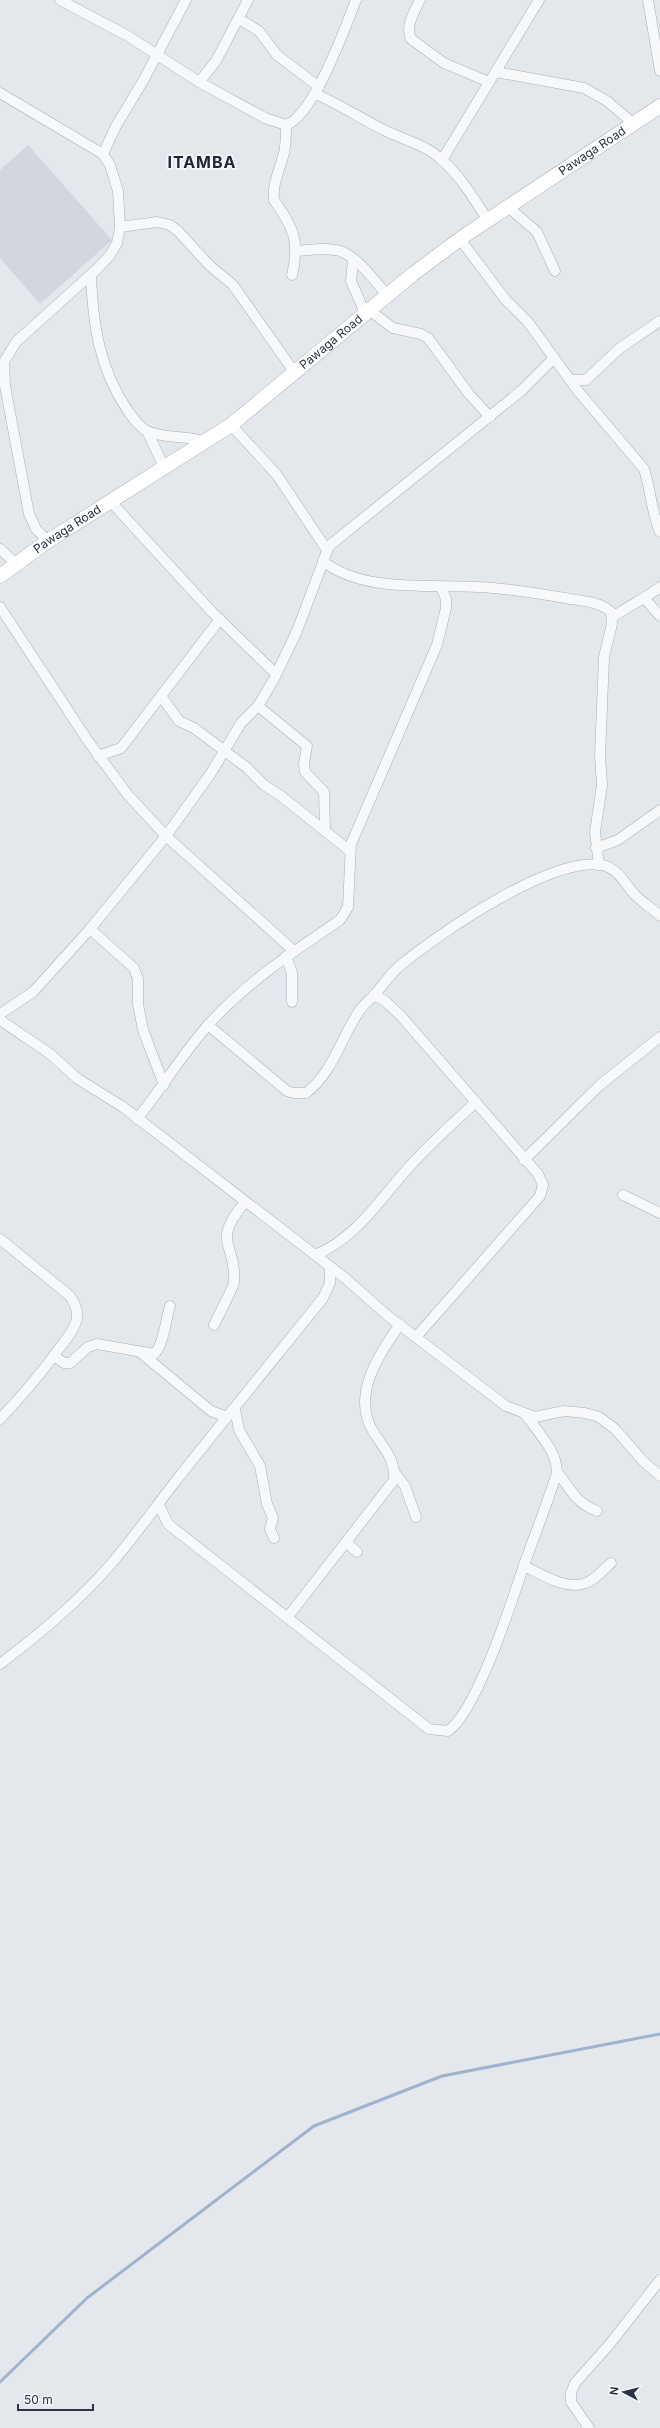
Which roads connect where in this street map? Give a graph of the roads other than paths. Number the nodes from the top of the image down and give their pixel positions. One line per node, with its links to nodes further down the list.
1 (60, 0): 8 (street)
2 (186, 0): 10 (street)
3 (248, 0): 9 (street)
4 (356, 0): 15 (street)
5 (420, 0): 14 (street)
6 (539, 0): 12 (street)
7 (648, 0): 11 (street)
8 (75, 4): 10 (street)
9 (239, 19): 13 (street); 15 (street)
10 (157, 55): 13 (street); 20 (street)
11 (660, 71)
12 (496, 72): 14 (street); 18 (street)
13 (199, 82): 19 (street)
14 (489, 82): 21 (street)
15 (318, 90): 19 (street); 21 (street)
16 (0, 93): 20 (street)
17 (660, 106): 18 (main road, Pawaga Road)
18 (634, 124): 22 (main road, Pawaga Road)
19 (286, 125): 26 (street)
20 (103, 154): 24 (street)
21 (442, 160): 23 (street)
22 (508, 207): 23 (main road, Pawaga Road); 28 (street)
23 (488, 221): 25 (main road, Pawaga Road)
24 (120, 227): 29 (street); 35 (street)
25 (460, 239): 31 (main road, Pawaga Road); 34 (street)
26 (296, 251): 27 (street); 30 (street)
27 (353, 260): 31 (street); 32 (street)
28 (555, 270)
29 (91, 275): 39 (street); 44 (street)
30 (292, 275)
31 (386, 294): 32 (main road, Pawaga Road)
32 (367, 312): 35 (main road, Pawaga Road); 37 (street)
33 (660, 322): 36 (street)
34 (553, 359): 36 (street); 37 (street)
35 (295, 372): 38 (main road, Pawaga Road)
36 (570, 380): 43 (street)
37 (490, 417): 46 (street)
38 (231, 425): 40 (main road, Pawaga Road); 46 (street)
39 (147, 431): 40 (street); 41 (street)
40 (203, 441): 41 (main road, Pawaga Road)
41 (164, 467): 42 (main road, Pawaga Road)
42 (111, 502): 44 (main road, Pawaga Road); 56 (street)
43 (660, 532)
44 (48, 541): 48 (main road, Pawaga Road)
45 (0, 549): 48 (street)
46 (327, 550): 47 (street)
47 (323, 561): 50 (street); 57 (street)
48 (16, 564): 49 (main road, Pawaga Road)
49 (0, 576)
50 (441, 587): 55 (street); 66 (street)
51 (660, 587): 52 (street)
52 (645, 599): 54 (street); 55 (street)
53 (0, 607): 61 (street)
54 (660, 616)
55 (613, 617): 65 (street)
56 (220, 619): 57 (street); 58 (street)
57 (276, 674): 59 (street)
58 (161, 696): 60 (street); 61 (street)
59 (258, 706): 60 (street); 63 (street)
60 (224, 752): 63 (street); 64 (street)
61 (98, 756): 64 (street)
62 (660, 810): 65 (street)
63 (325, 831): 66 (street)
64 (166, 836): 69 (street); 70 (street)
65 (596, 848): 67 (street)
66 (350, 851): 70 (street)
67 (599, 865): 68 (street); 71 (street)
68 (660, 916)
69 (90, 929): 73 (street); 77 (street)
70 (290, 954): 72 (street); 75 (street)
71 (374, 995): 75 (street); 78 (street)
72 (292, 1002)
73 (0, 1014)
74 (0, 1020): 79 (street)
75 (208, 1025): 77 (street)
76 (660, 1037): 80 (street)
77 (164, 1085): 79 (street)
78 (476, 1102): 80 (street); 85 (street)
79 (138, 1119): 82 (street)
80 (524, 1160): 90 (street)
81 (622, 1195): 83 (street)
82 (245, 1202): 85 (street); 89 (street)
83 (660, 1213)
84 (0, 1239): 92 (street)
85 (315, 1255): 86 (street)
86 (330, 1266): 88 (street); 93 (street)
87 (170, 1306): 91 (street)
88 (400, 1324): 90 (street); 98 (street)
89 (214, 1325)
90 (416, 1337): 94 (street)
91 (141, 1353): 92 (street); 95 (street)
92 (54, 1356): 96 (street)
93 (234, 1409): 95 (street); 103 (street)
94 (525, 1414): 97 (street); 99 (street)
95 (227, 1417): 100 (street)
96 (0, 1419)
97 (557, 1472): 101 (street); 107 (street)
98 (395, 1473): 102 (street); 104 (street)
99 (660, 1476)
100 (159, 1505): 108 (street); 109 (street)
101 (597, 1511)
102 (416, 1517)
103 (274, 1538)
104 (348, 1538): 105 (street); 108 (street)
105 (357, 1552)
106 (611, 1563): 107 (street)
107 (524, 1566): 108 (street)
108 (287, 1618)
109 (0, 1664)
110 (660, 2280): 111 (street)
111 (589, 2428)

